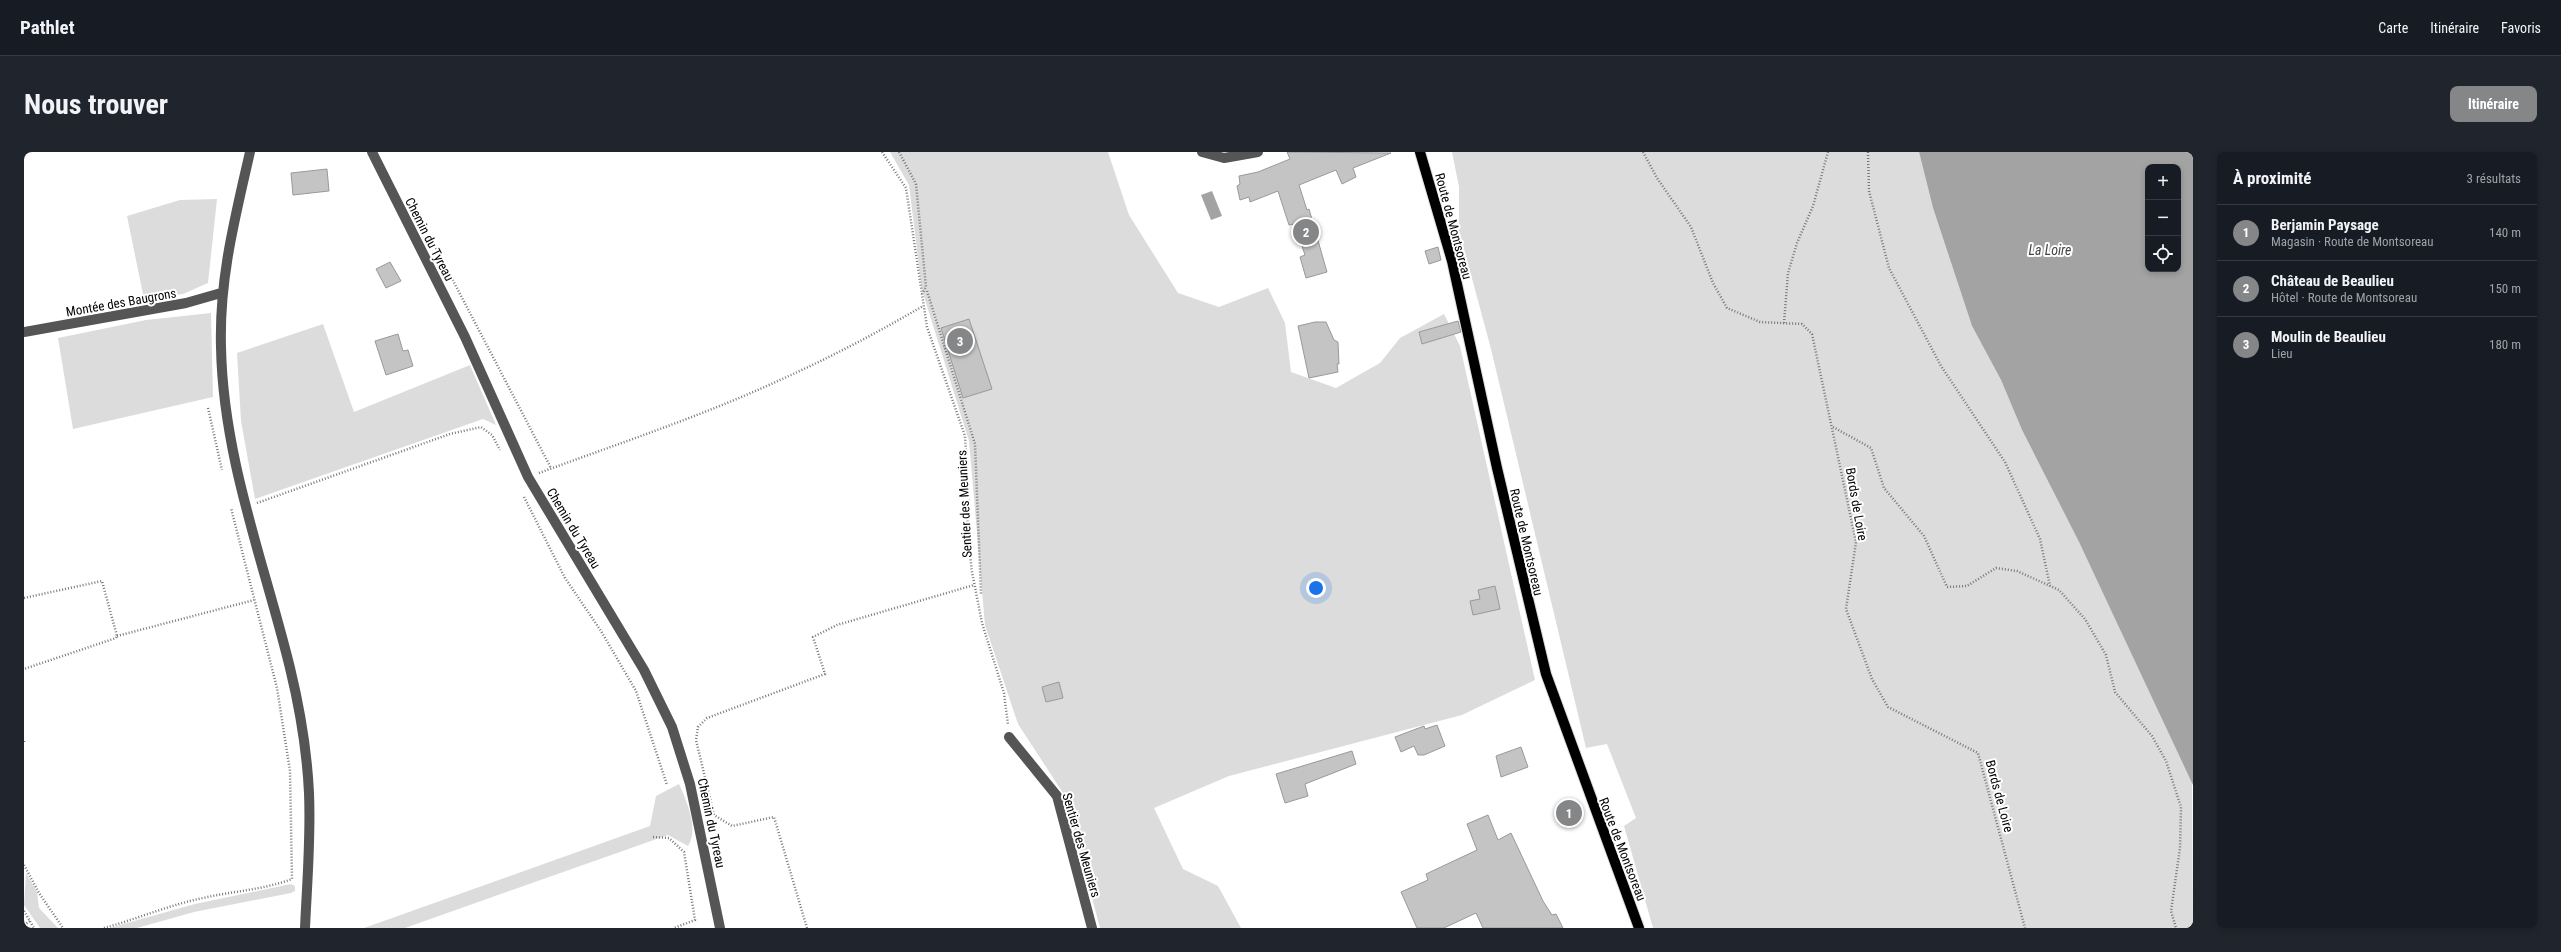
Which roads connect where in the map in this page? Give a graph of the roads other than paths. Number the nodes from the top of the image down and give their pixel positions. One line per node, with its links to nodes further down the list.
1 (250, 152): 7 (street)
2 (372, 152): 11 (street, Chemin du Tyreau)
3 (1202, 152): 6 (street)
4 (1258, 152): 6 (street)
5 (1420, 152): 13 (main road, Route de Montsoreau)
6 (1240, 154)
7 (221, 293): 8 (street, Montée des Baugrons); 10 (street)
8 (24, 332)
9 (1009, 737): 12 (street, Sentier des Meuniers)
10 (306, 928)
11 (720, 928)
12 (1092, 928)
13 (1639, 928)

